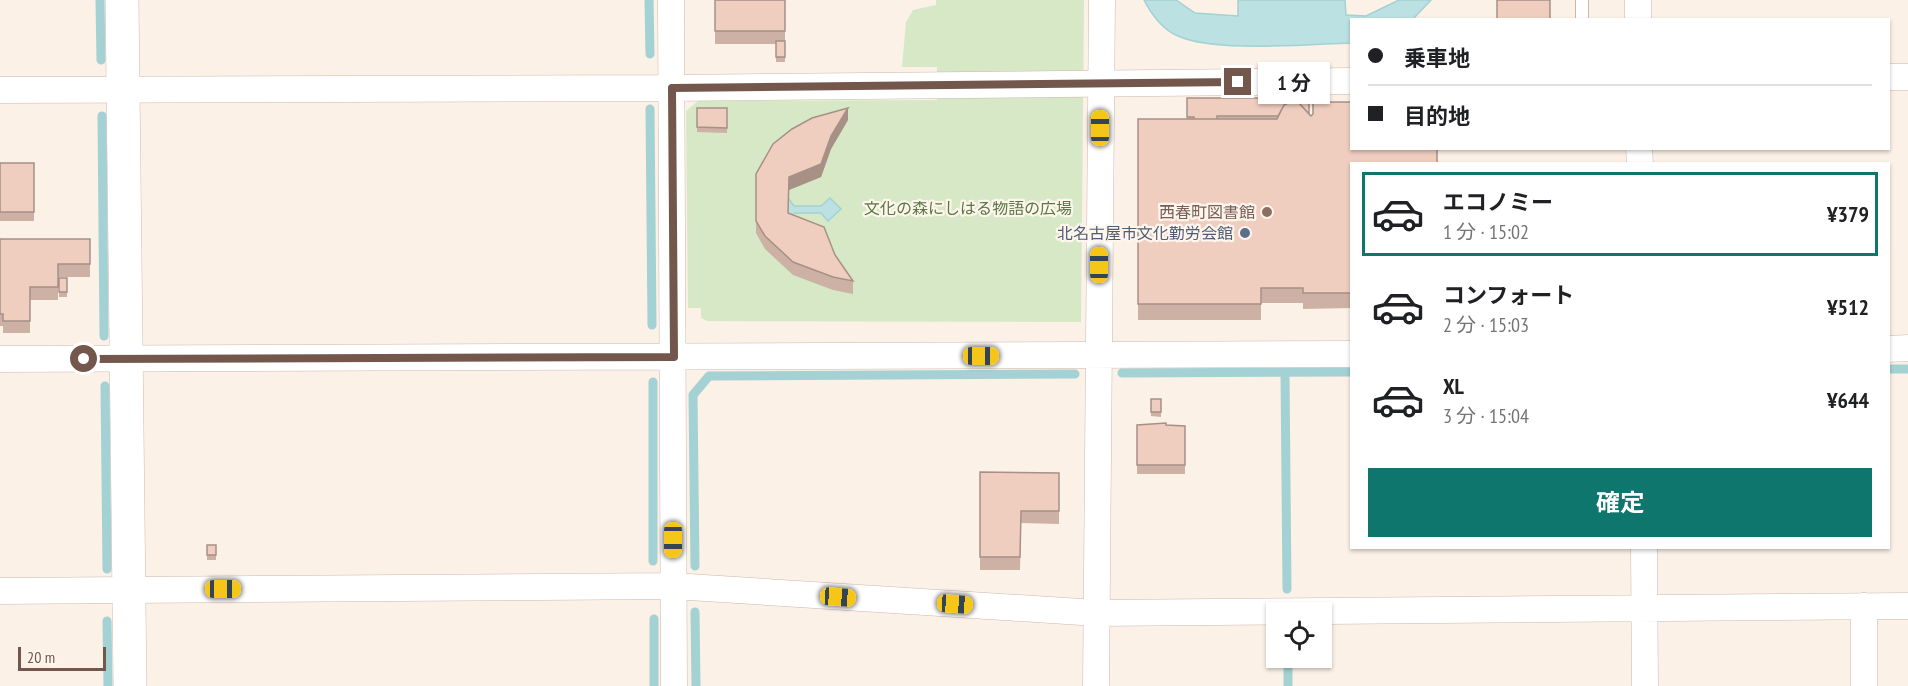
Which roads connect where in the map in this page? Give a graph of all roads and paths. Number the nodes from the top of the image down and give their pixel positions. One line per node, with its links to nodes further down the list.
1 (122, 0): 14 (street)
2 (671, 0): 12 (street)
3 (1102, 0): 11 (street)
4 (1582, 0): 6 (lane)
5 (1638, 0): 7 (street)
6 (1582, 18)
7 (1638, 18)
8 (1890, 77): 9 (street)
9 (1908, 77)
10 (1350, 81): 11 (street)
11 (1101, 83): 12 (street); 18 (street)
12 (672, 88): 14 (street); 19 (street)
13 (0, 90): 14 (street)
14 (123, 90): 21 (street)
15 (1908, 348): 16 (street)
16 (1890, 349)
17 (1350, 354): 18 (street)
18 (1099, 356): 19 (street); 29 (street)
19 (674, 357): 21 (street); 23 (street)
20 (0, 359): 21 (street)
21 (126, 359): 24 (street)
22 (1644, 549): 28 (street)
23 (673, 586): 24 (street); 29 (street); 31 (street)
24 (129, 589): 25 (street); 30 (street)
25 (0, 591)
26 (1864, 606): 27 (street); 28 (street); 34 (street)
27 (1908, 606)
28 (1645, 608): 29 (street); 33 (street)
29 (1097, 613): 32 (street)
30 (130, 686)
31 (674, 686)
32 (1096, 686)
33 (1645, 686)
34 (1864, 686)

